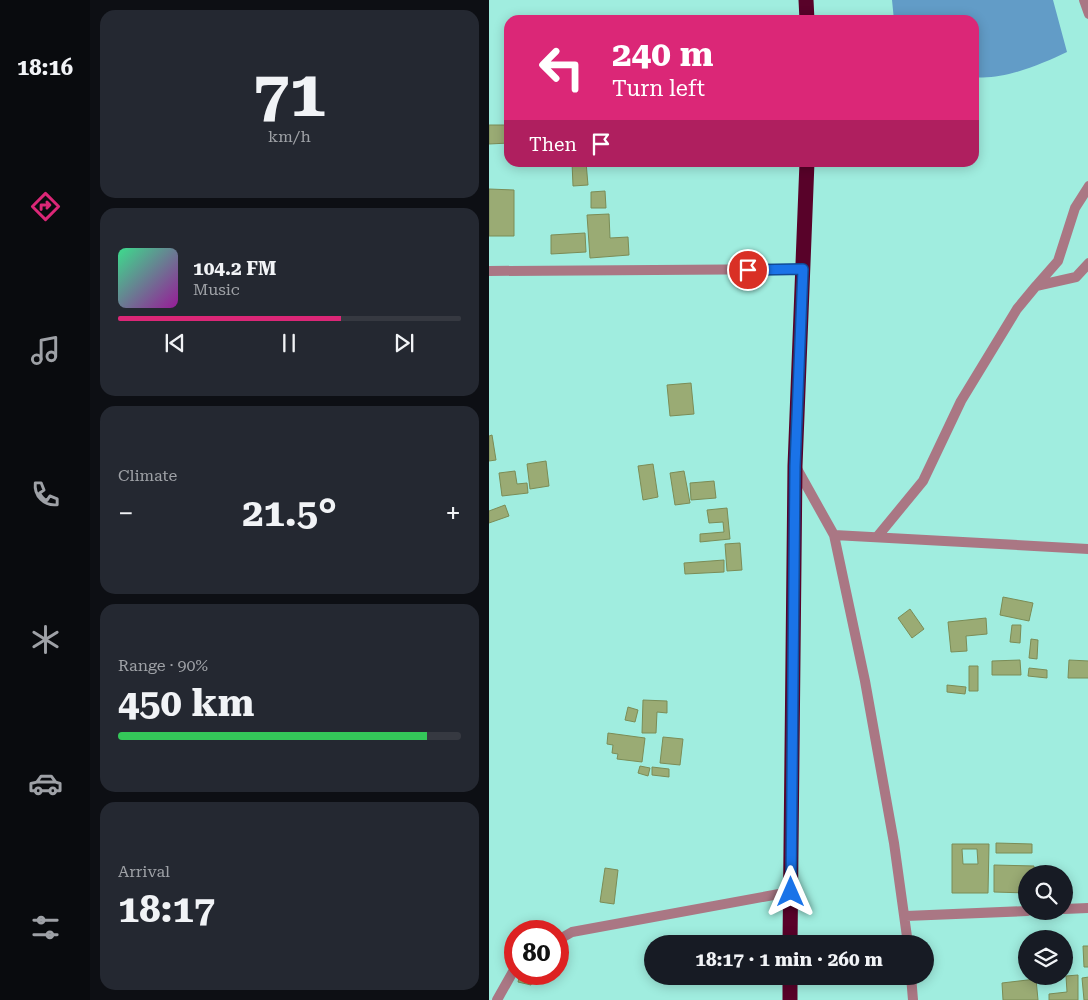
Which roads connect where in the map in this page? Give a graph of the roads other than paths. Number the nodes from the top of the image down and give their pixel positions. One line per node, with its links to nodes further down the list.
1 (805, 0): 4 (highway)
2 (1084, 0): 3 (street)
3 (1088, 14)
4 (806, 15)
5 (807, 167): 8 (highway)
6 (1088, 186): 10 (street)
7 (1088, 263): 10 (street)
8 (803, 269): 9 (street); 11 (highway)
9 (489, 271)
10 (1037, 286): 13 (street)
11 (795, 466): 12 (street); 15 (highway)
12 (834, 534): 13 (street); 19 (street)
13 (877, 537): 14 (street)
14 (1088, 548)
15 (791, 892): 20 (street); 21 (highway)
16 (1088, 908): 17 (street)
17 (1073, 909)
18 (1018, 911): 19 (street)
19 (906, 916): 22 (street)
20 (569, 934)
21 (790, 935)
22 (907, 935)
23 (505, 985): 26 (street)
24 (790, 985): 27 (highway)
25 (912, 985): 28 (street)
26 (497, 1000)
27 (790, 1000)
28 (913, 1000)

